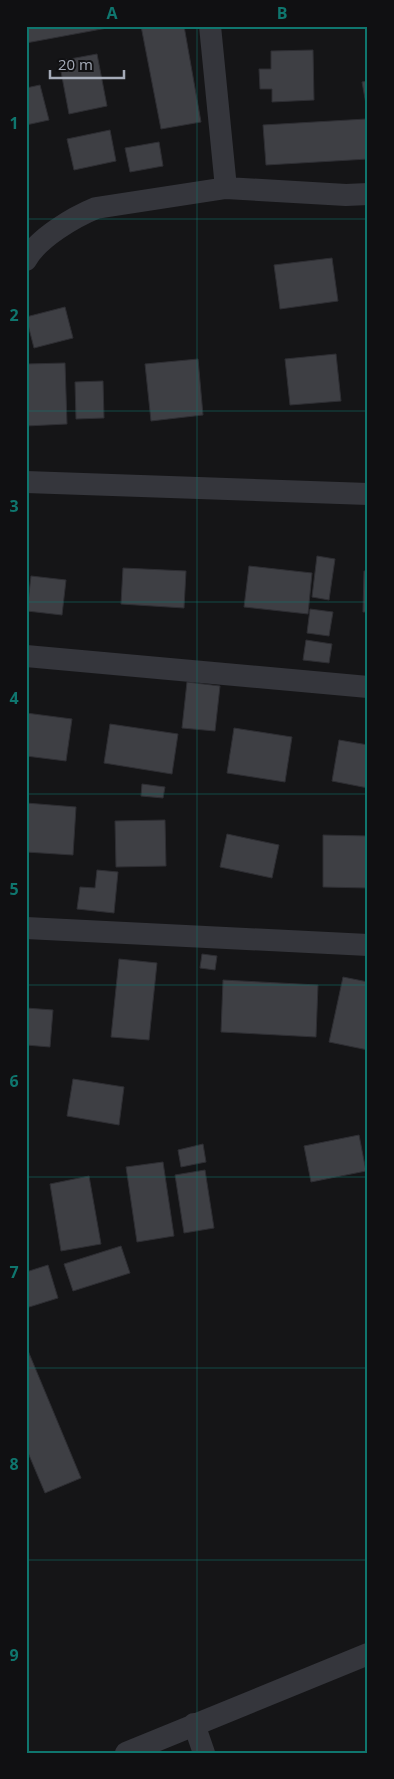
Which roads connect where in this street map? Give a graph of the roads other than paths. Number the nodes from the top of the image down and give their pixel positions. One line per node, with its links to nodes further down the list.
1 (210, 26): 2 (street)
2 (226, 188): 3 (street); 4 (street)
3 (368, 194)
4 (26, 260)
5 (26, 482): 6 (street)
6 (368, 494)
7 (26, 656): 8 (street)
8 (368, 687)
9 (26, 928): 10 (street)
10 (368, 944)
11 (368, 1654): 12 (street)
12 (194, 1724): 13 (street); 14 (street)
13 (126, 1753)
14 (204, 1753)

